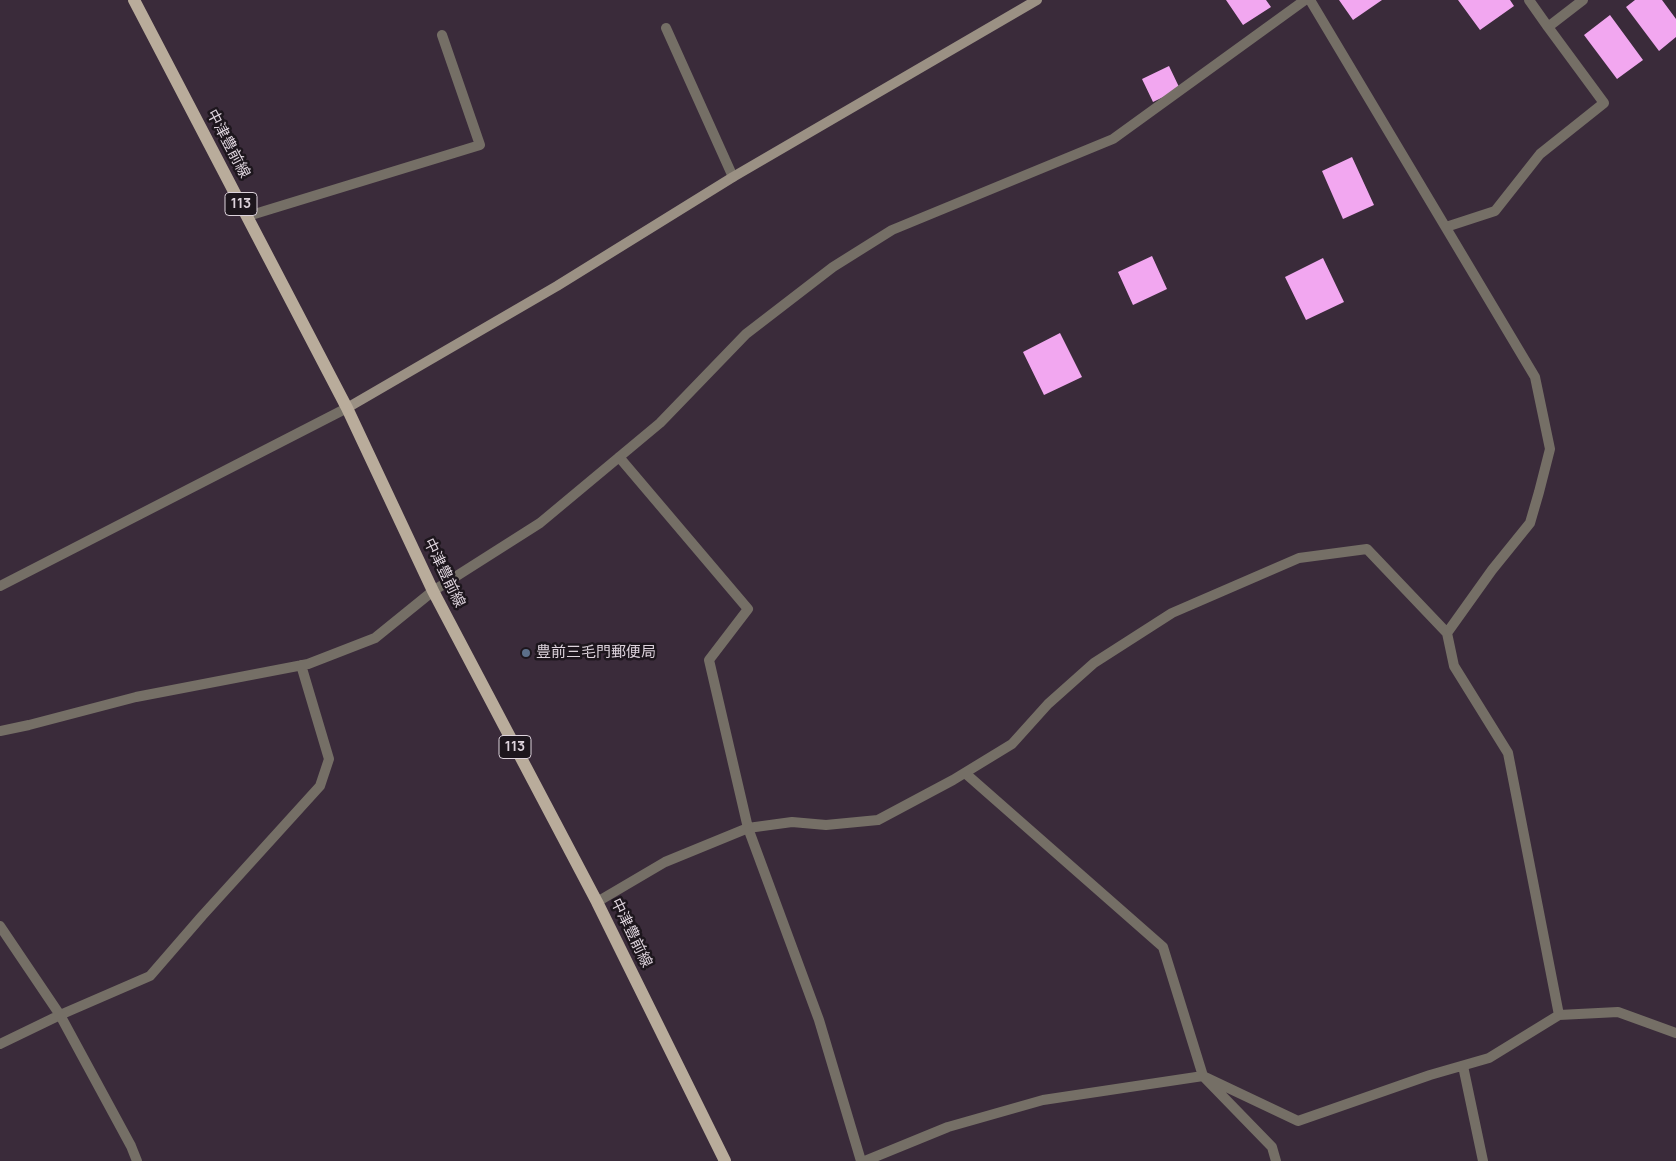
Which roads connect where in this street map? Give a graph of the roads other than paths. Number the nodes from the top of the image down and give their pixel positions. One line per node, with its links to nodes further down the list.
1 (134, 0): 11 (main road, 中津豊前線 / 113)
2 (1037, 0): 10 (street)
3 (1305, 0): 14 (street)
4 (1310, 0): 12 (street)
5 (1529, 0): 7 (street)
6 (1582, 0): 7 (street)
7 (1548, 27): 12 (street)
8 (666, 28): 10 (street)
9 (442, 35): 11 (street)
10 (733, 177): 13 (street)
11 (248, 216): 13 (main road, 中津豊前線 / 113)
12 (1446, 227): 17 (street)
13 (347, 408): 15 (street); 16 (main road, 中津豊前線 / 113)
14 (619, 457): 16 (street); 21 (street)
15 (0, 586)
16 (434, 591): 18 (street); 22 (main road, 中津豊前線 / 113)
17 (1447, 633): 20 (street); 25 (street)
18 (301, 665): 19 (street); 24 (street)
19 (0, 731)
20 (965, 773): 21 (street); 29 (street)
21 (748, 828): 22 (street); 32 (street)
22 (598, 902): 31 (main road, 中津豊前線 / 113)
23 (0, 926): 24 (street)
24 (60, 1015): 27 (street); 30 (street)
25 (1559, 1015): 26 (street); 28 (street)
26 (1676, 1033)
27 (0, 1044)
28 (1463, 1066): 29 (street); 35 (street)
29 (1203, 1076): 33 (street); 34 (street)
30 (137, 1161)
31 (725, 1161)
32 (861, 1161)
33 (865, 1161)
34 (1276, 1161)
35 (1483, 1161)

